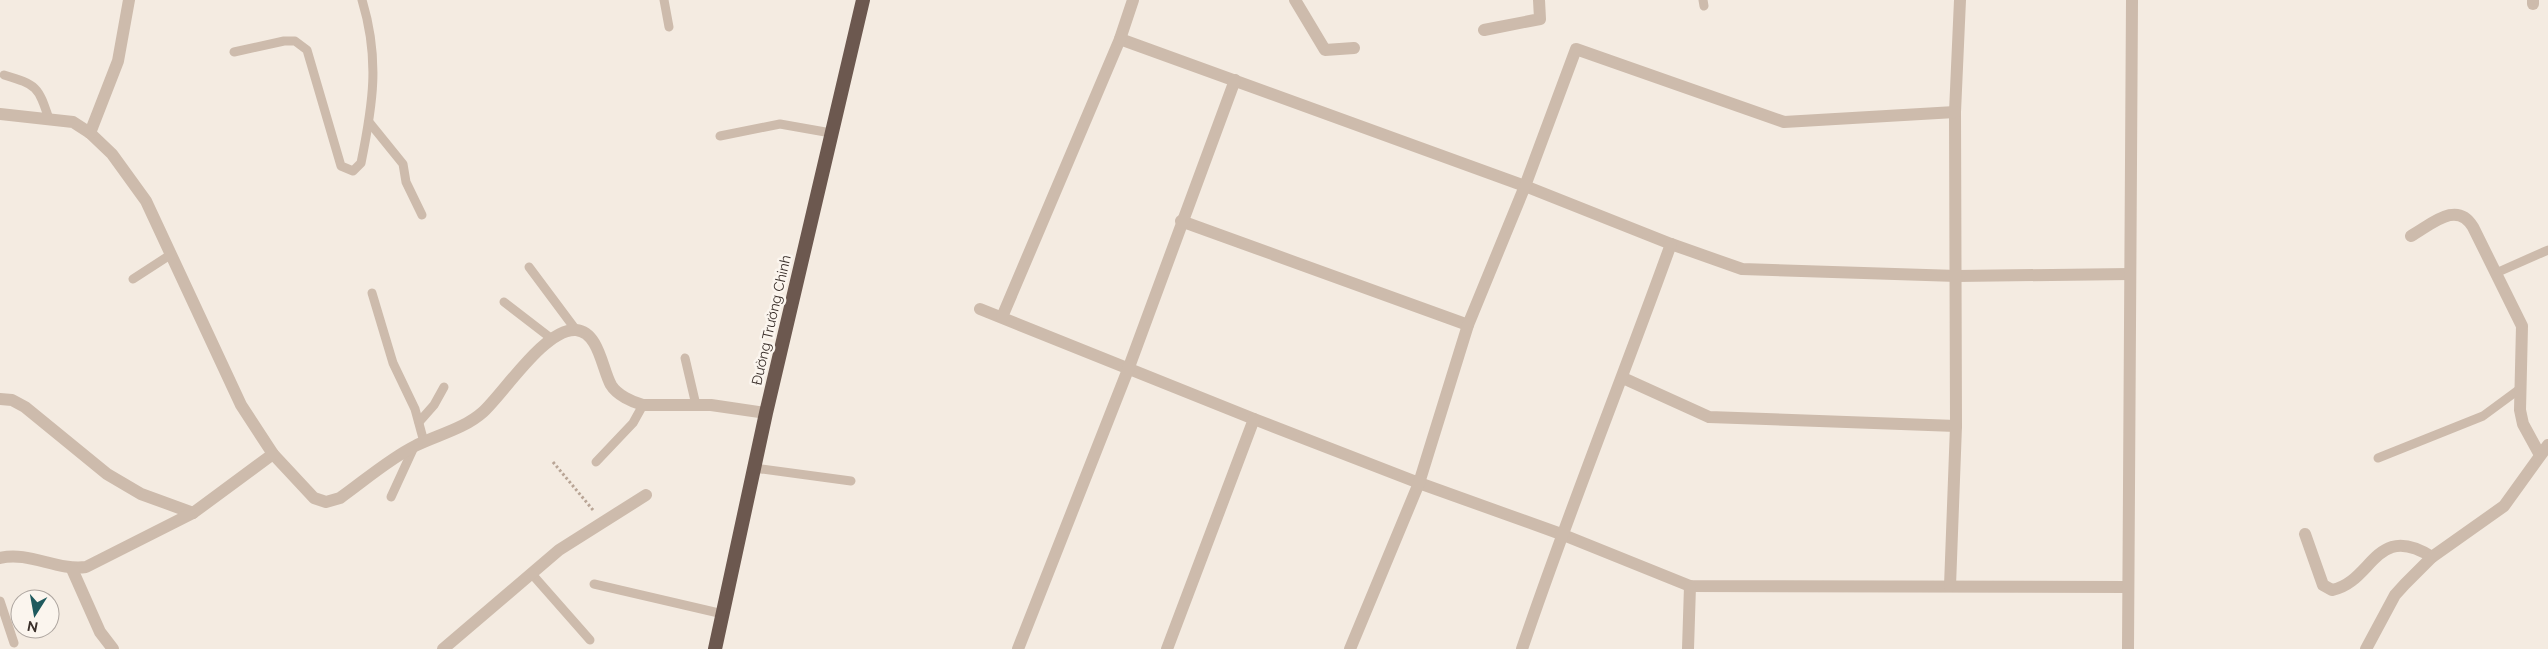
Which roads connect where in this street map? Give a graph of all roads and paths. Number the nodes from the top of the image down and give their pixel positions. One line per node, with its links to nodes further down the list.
1 (129, 0): 21 (street)
2 (362, 0): 20 (lane)
3 (664, 0): 10 (lane)
4 (863, 0): 22 (highway, Đường Trường Chinh)
5 (1133, 0): 12 (street)
6 (1295, 0): 13 (street)
7 (1539, 0): 11 (street)
8 (1960, 0): 17 (street)
9 (2132, 0): 33 (street)
10 (669, 27)
11 (1484, 30)
12 (1120, 39): 16 (street); 39 (street)
13 (1354, 48)
14 (234, 52): 20 (lane)
15 (4, 75): 19 (lane)
16 (1236, 80): 24 (street); 26 (street)
17 (1955, 112): 24 (street); 34 (street)
18 (0, 114): 19 (street)
19 (49, 119): 21 (street)
20 (369, 122): 25 (lane)
21 (90, 133): 30 (street)
22 (831, 134): 23 (lane); 51 (highway, Đường Trường Chinh)
23 (720, 136)
24 (1525, 186): 28 (street); 40 (street)
25 (422, 216)
26 (1181, 221): 40 (street); 44 (street)
27 (2411, 236): 32 (street)
28 (1671, 244): 34 (street); 45 (street)
29 (2548, 250): 32 (lane)
30 (170, 254): 35 (lane); 57 (street)
31 (529, 267): 41 (lane)
32 (2496, 273): 47 (street)
33 (2130, 274): 34 (street); 77 (street)
34 (1957, 276): 54 (street)
35 (133, 279)
36 (372, 292): 53 (lane)
37 (504, 302): 42 (lane)
38 (980, 309): 39 (street)
39 (1002, 317): 44 (street)
40 (1468, 324): 63 (street)
41 (576, 330): 42 (street); 49 (street)
42 (552, 339): 55 (street)
43 (685, 358): 50 (lane)
44 (1129, 367): 52 (street); 85 (street)
45 (1623, 378): 54 (street); 68 (street)
46 (444, 388): 53 (lane)
47 (2521, 388): 56 (street); 58 (lane)
48 (0, 399): 66 (street)
49 (643, 405): 50 (street); 60 (lane)
50 (696, 405): 51 (street)
51 (766, 413): 61 (highway, Đường Trường Chinh)
52 (1254, 419): 63 (street); 86 (street)
53 (419, 422): 55 (lane)
54 (1956, 426): 76 (street)
55 (419, 444): 57 (street); 65 (lane)
56 (2544, 450): 70 (street)
57 (273, 454): 66 (street)
58 (2378, 458)
59 (552, 462): 67 (path)
60 (596, 462)
61 (754, 468): 62 (lane); 79 (highway, Đường Trường Chinh)
62 (851, 481)
63 (1419, 483): 68 (street); 87 (street)
64 (646, 495): 67 (street)
65 (391, 497)
66 (193, 512): 72 (street)
67 (604, 522): 73 (street)
68 (1561, 534): 75 (street); 88 (street)
69 (2305, 534): 70 (street)
70 (2432, 557): 91 (street)
71 (0, 558): 72 (street)
72 (72, 569): 82 (street)
73 (531, 573): 80 (lane); 83 (street)
74 (594, 584): 79 (lane)
75 (1690, 586): 76 (street); 89 (street)
76 (1950, 586): 77 (street)
77 (2128, 586): 90 (street)
78 (0, 601): 81 (lane)
79 (723, 614): 84 (highway, Đường Trường Chinh)
80 (590, 640)
81 (14, 643)
82 (113, 649)
83 (443, 649)
84 (715, 649)
85 (1018, 649)
86 (1167, 649)
87 (1350, 649)
88 (1522, 649)
89 (1688, 649)
90 (2128, 649)
91 (2366, 649)

